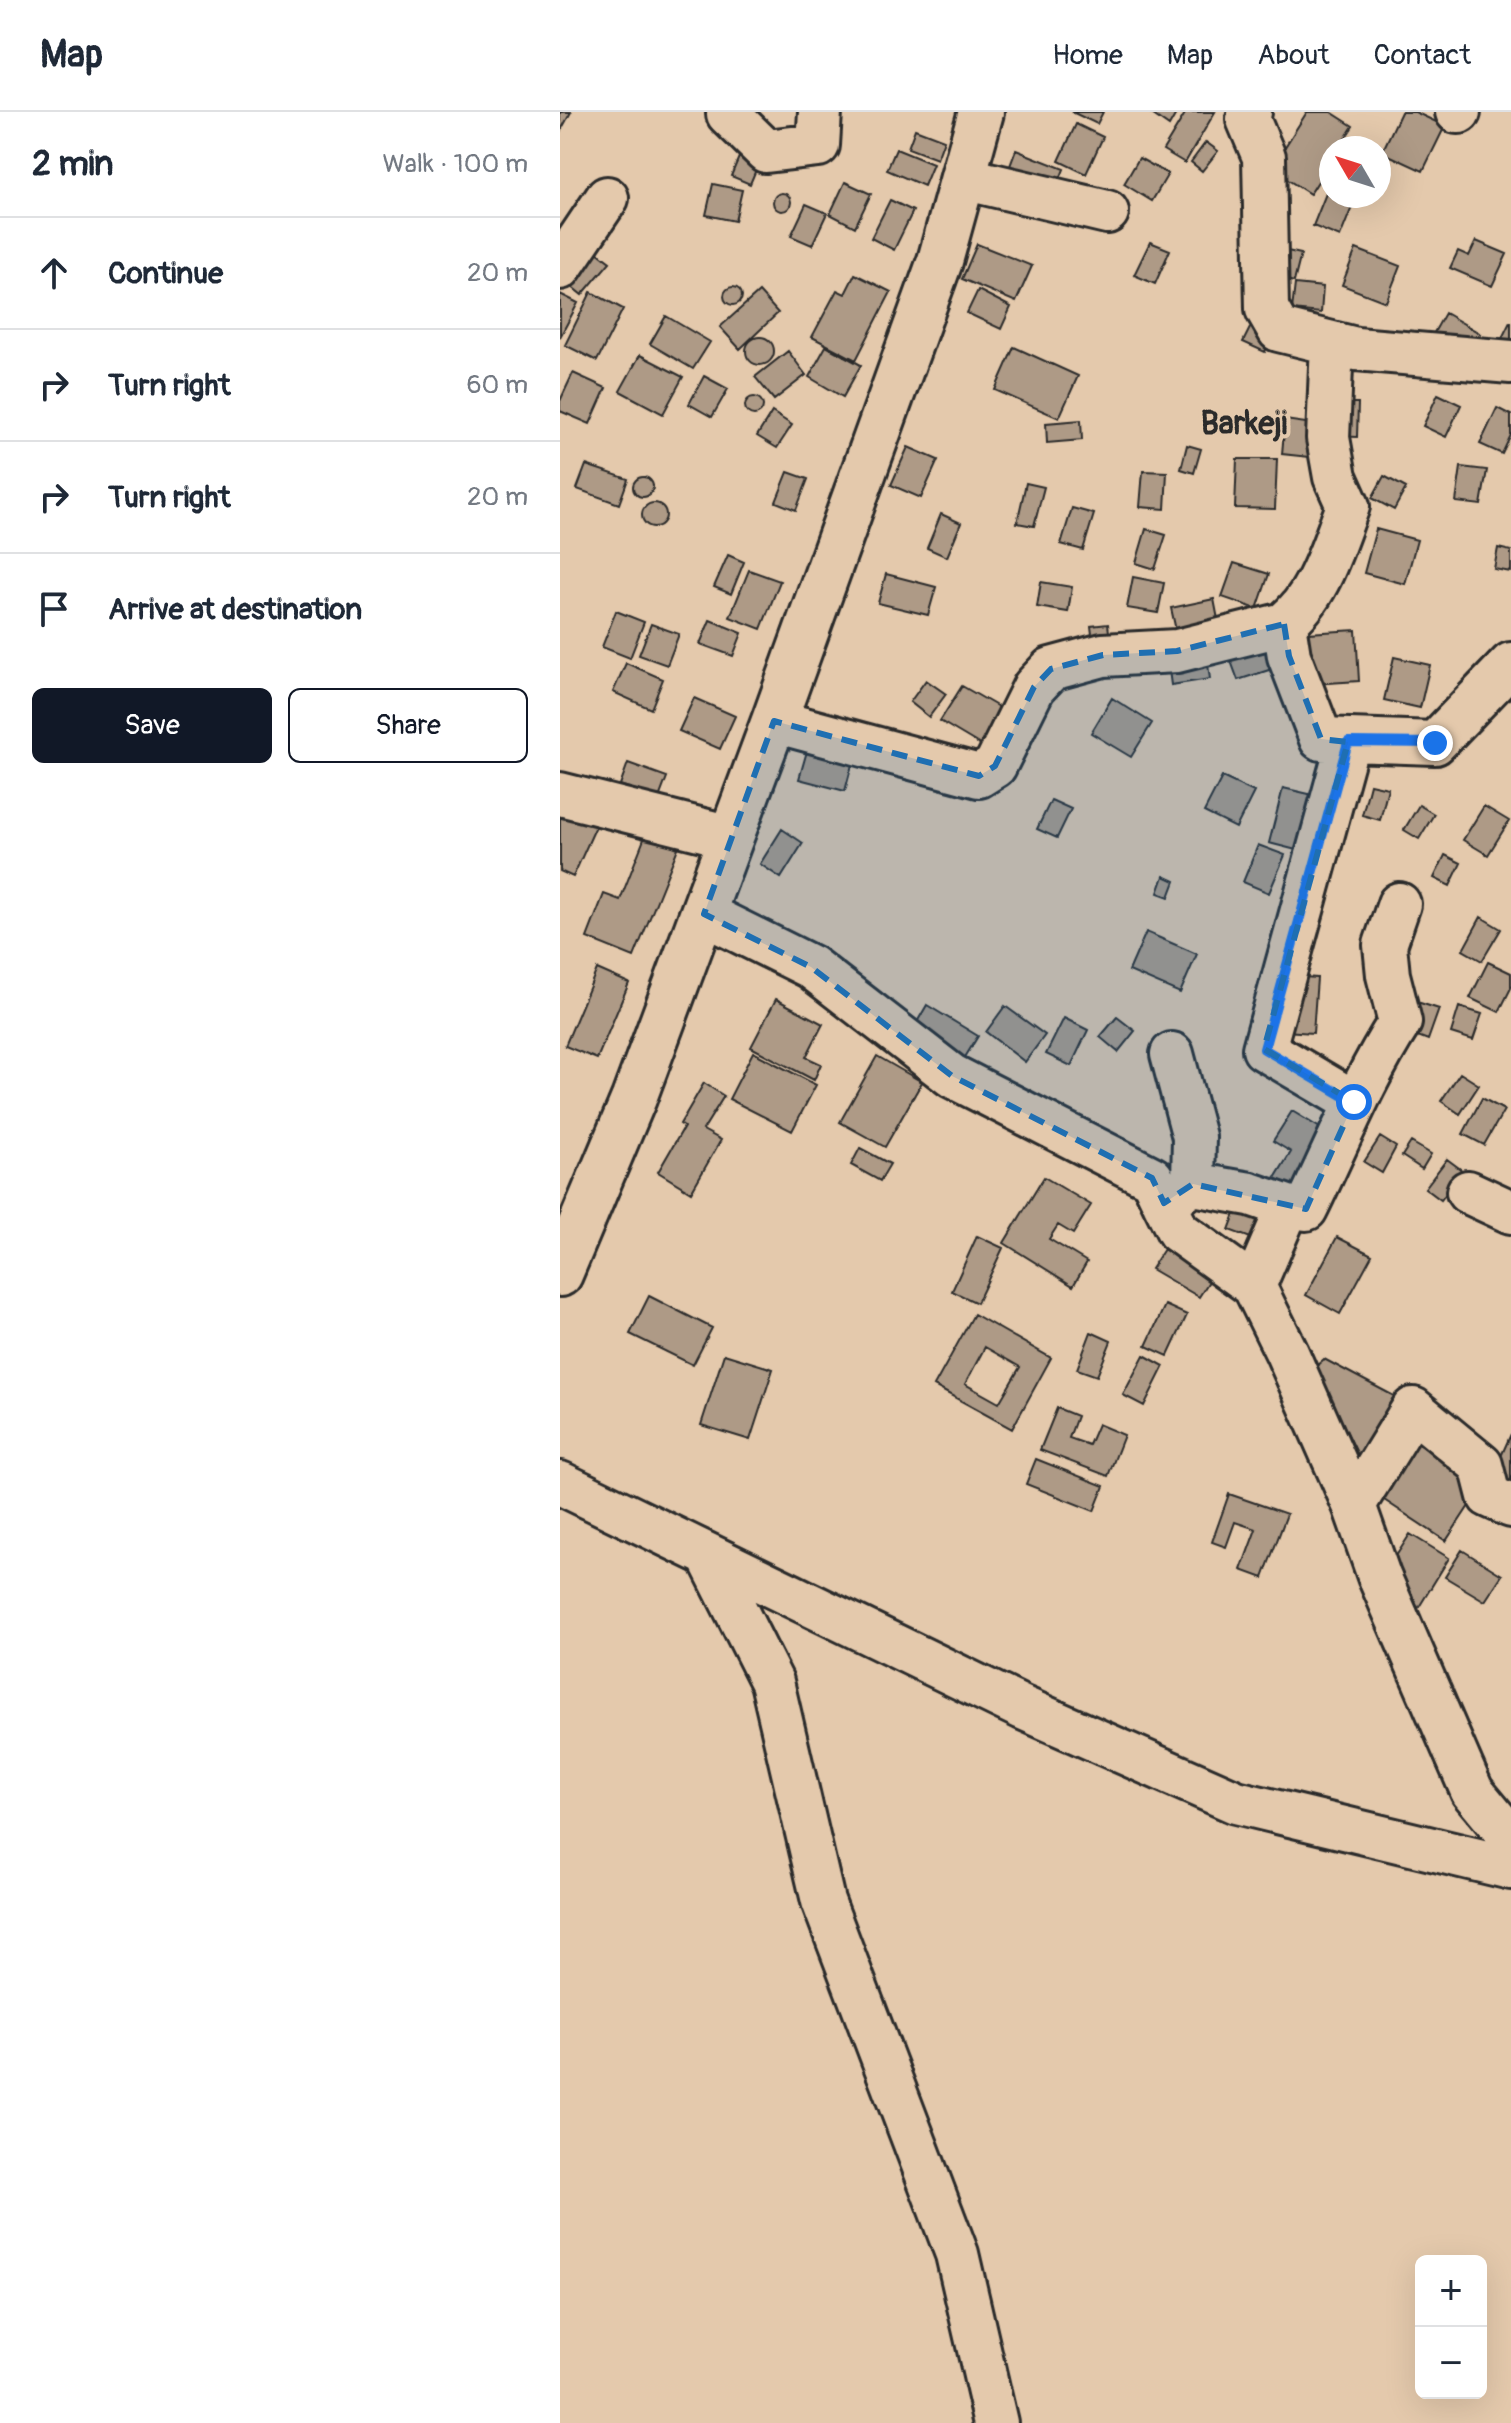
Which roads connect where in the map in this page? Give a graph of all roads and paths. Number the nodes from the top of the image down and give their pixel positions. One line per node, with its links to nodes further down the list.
1 (820, 112): 4 (street)
2 (981, 112): 5 (street)
3 (1250, 112): 9 (street)
4 (728, 114)
5 (963, 178): 7 (street); 13 (street)
6 (607, 198): 8 (street)
7 (1107, 212)
8 (560, 268)
9 (1332, 343): 10 (street); 11 (street)
10 (1511, 362)
11 (1284, 624): 13 (street); 14 (street)
12 (1511, 664): 14 (street)
13 (774, 721): 16 (street)
14 (1348, 742): 20 (street)
15 (560, 794): 16 (street)
16 (731, 837): 18 (street)
17 (1399, 904): 20 (street)
18 (704, 914): 22 (street); 25 (street)
19 (1172, 1054): 22 (street)
20 (1354, 1102): 23 (street)
21 (1468, 1192): 24 (street)
22 (1179, 1194): 23 (street); 26 (street)
23 (1288, 1207): 26 (street)
24 (1511, 1212)
25 (560, 1274)
26 (1254, 1286): 28 (street)
27 (560, 1483): 30 (street)
28 (1354, 1505): 29 (street); 31 (street)
29 (1511, 1506)
30 (708, 1555): 32 (street); 33 (street)
31 (1511, 1838)
32 (1511, 1868)
33 (996, 2423)

